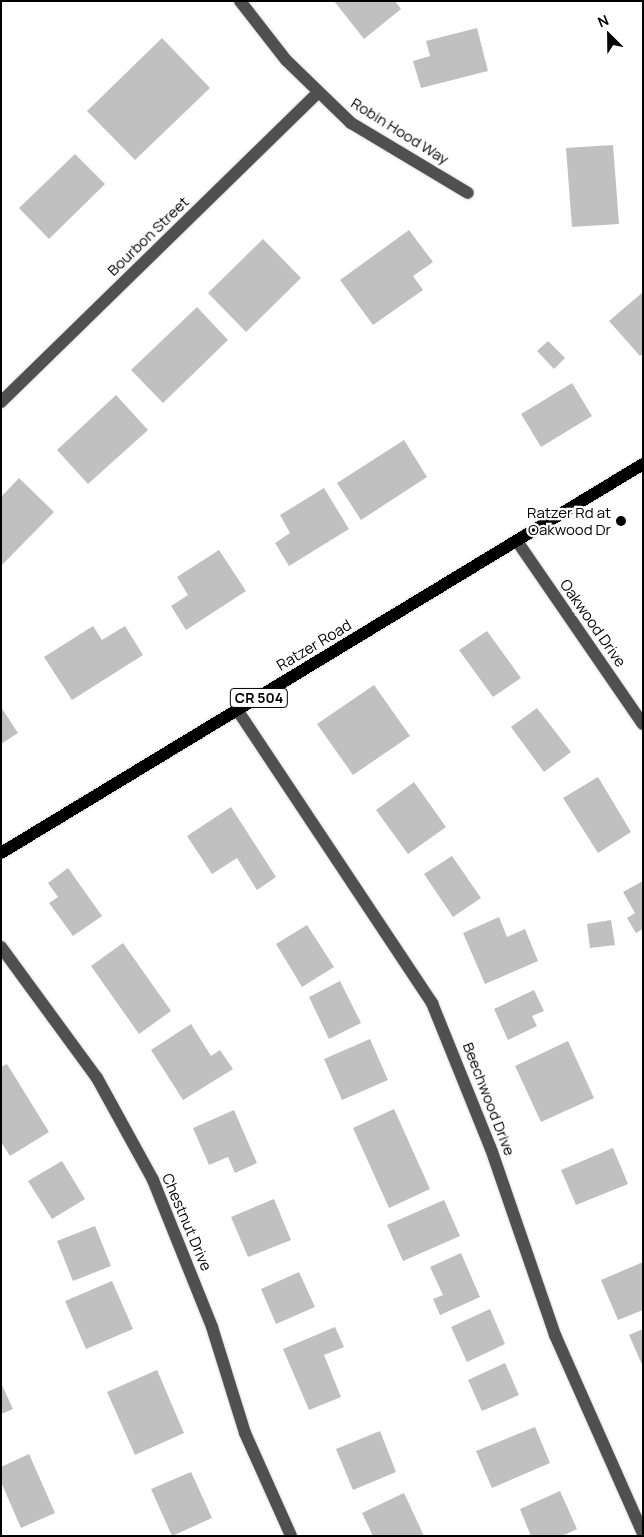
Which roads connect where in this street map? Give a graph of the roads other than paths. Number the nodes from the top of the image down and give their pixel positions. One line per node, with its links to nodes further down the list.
1 (240, 1): 2 (street, Robin Hood Way)
2 (317, 94): 3 (street, Robin Hood Way); 4 (street, Bourbon Street)
3 (468, 193)
4 (1, 402)
5 (643, 464): 6 (main road, Ratzer Road / CR 504)
6 (517, 541): 7 (main road, Ratzer Road / CR 504); 8 (street, Oakwood Drive)
7 (238, 711): 9 (main road, Ratzer Road / CR 504); 11 (street, Beechwood Drive)
8 (643, 724)
9 (1, 853)
10 (1, 947): 12 (street, Chestnut Drive)
11 (643, 1534)
12 (291, 1536)

